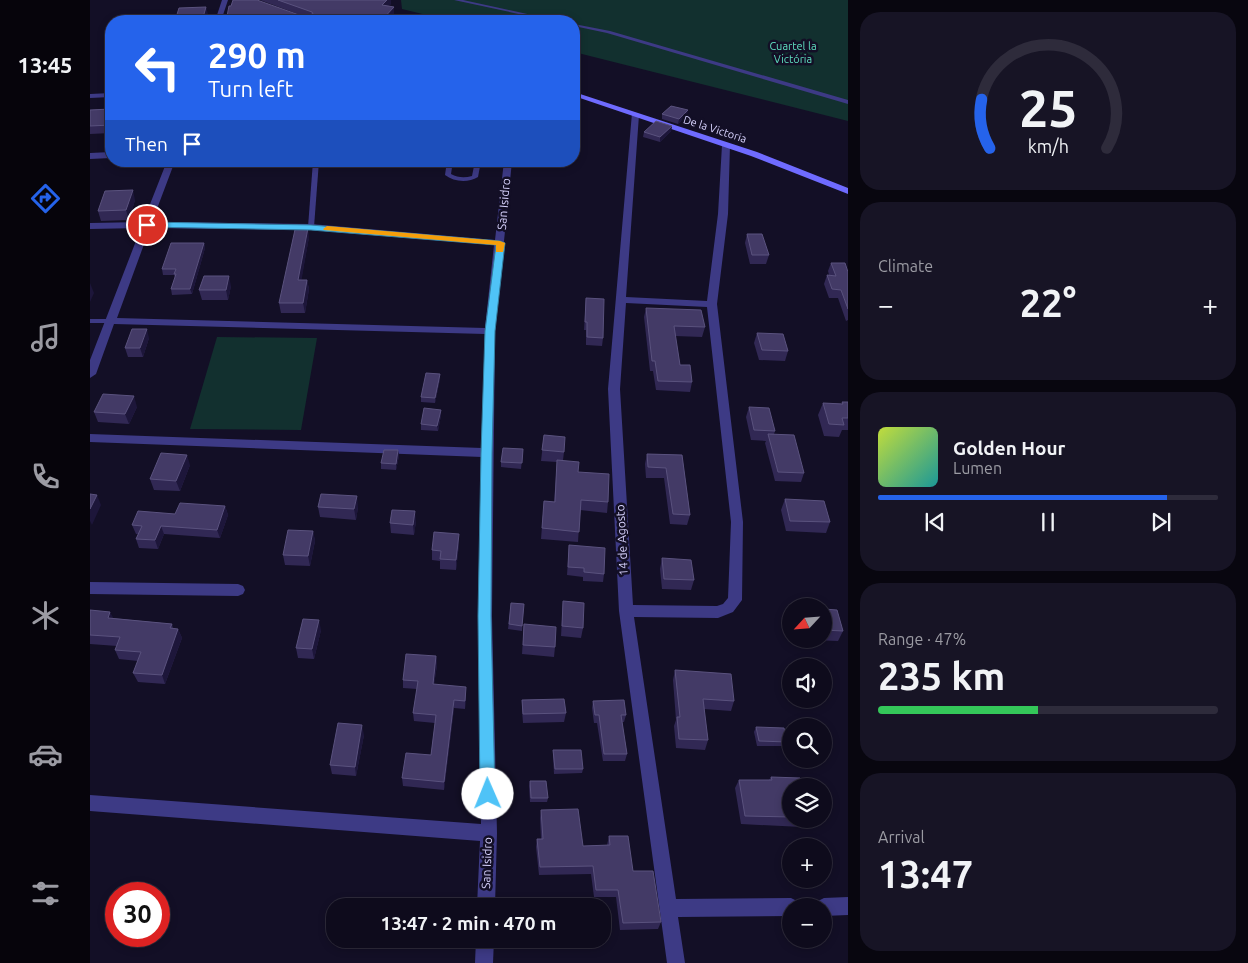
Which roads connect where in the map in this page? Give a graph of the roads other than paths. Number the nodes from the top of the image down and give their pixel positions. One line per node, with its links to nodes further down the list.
1 (225, 0): 3 (street)
2 (456, 0): 4 (lane)
3 (220, 15)
4 (528, 15)
5 (580, 26): 9 (lane)
6 (105, 95): 7 (street)
7 (90, 96)
8 (580, 96): 10 (main road, De la Victoria)
9 (848, 102)
10 (635, 114): 11 (main road, De la Victoria); 24 (street, 14 de Agosto)
11 (726, 145): 19 (main road, De la Victoria); 25 (street)
12 (105, 155): 13 (street)
13 (90, 156)
14 (169, 167): 20 (street)
15 (316, 167): 22 (lane)
16 (449, 167): 17 (lane)
17 (477, 167)
18 (507, 167): 23 (street, San Isidro)
19 (848, 191)
20 (147, 225): 21 (street); 22 (street); 27 (street)
21 (90, 226)
22 (311, 227): 23 (street)
23 (500, 243): 28 (street, San Isidro)
24 (620, 300): 25 (street); 34 (street, 14 de Agosto)
25 (712, 304): 34 (street)
26 (90, 321): 27 (lane)
27 (109, 321): 28 (street); 29 (street)
28 (490, 331): 31 (street, San Isidro)
29 (90, 374)
30 (90, 438): 31 (street)
31 (487, 453): 36 (street, San Isidro)
32 (90, 588): 33 (street)
33 (238, 590)
34 (626, 611): 41 (street, 14 de Agosto)
35 (90, 803): 36 (street)
36 (488, 834): 37 (street, San Isidro)
37 (486, 898)
38 (848, 906): 40 (street)
39 (782, 907): 41 (street)
40 (832, 907)
41 (668, 908): 44 (street, 14 de Agosto)
42 (485, 948): 43 (street)
43 (484, 963)
44 (676, 963)

